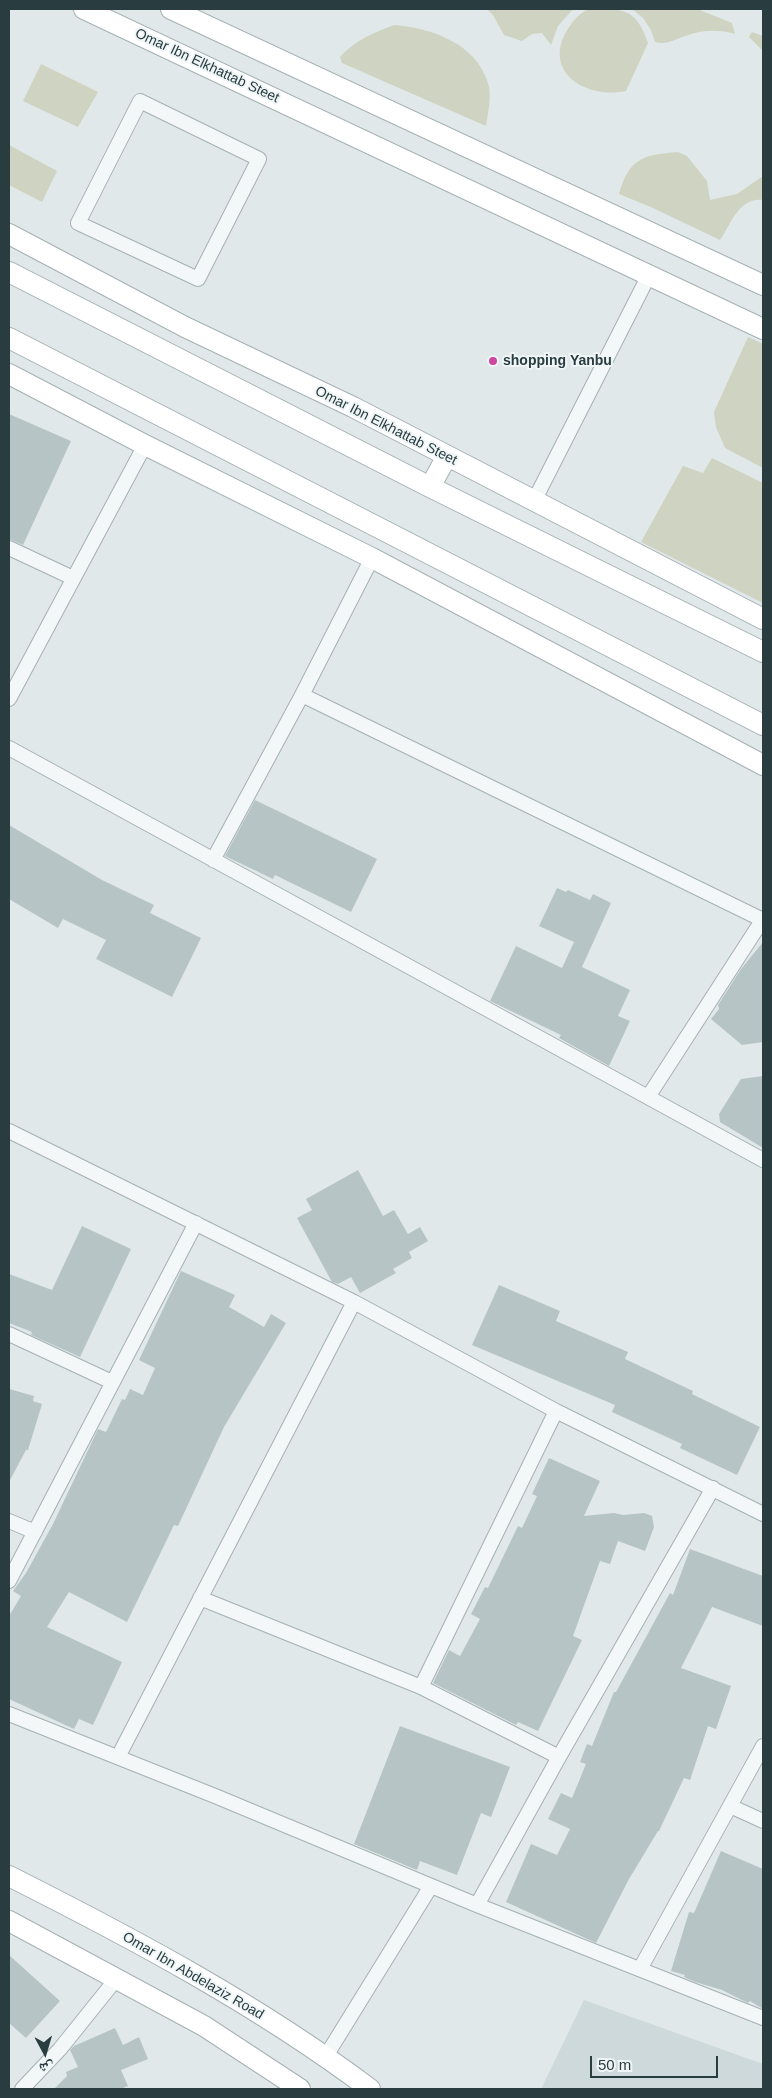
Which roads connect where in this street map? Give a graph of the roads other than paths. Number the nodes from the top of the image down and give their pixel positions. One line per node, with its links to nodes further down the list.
1 (84, 9): 5 (main road, Omar Ibn Elkhattab Steet)
2 (171, 9): 7 (main road)
3 (9, 234): 12 (main road, Omar Ibn Elkhattab Steet)
4 (9, 272): 13 (main road)
5 (649, 276): 8 (main road, Omar Ibn Elkhattab Steet); 14 (street)
6 (198, 280): 6 (street)
7 (763, 285)
8 (763, 329)
9 (9, 338): 19 (main road)
10 (9, 374): 11 (main road)
11 (145, 445): 16 (main road); 17 (street)
12 (446, 456): 13 (main road); 14 (main road, Omar Ibn Elkhattab Steet)
13 (430, 487): 20 (main road)
14 (534, 500): 18 (main road, Omar Ibn Elkhattab Steet)
15 (9, 548): 17 (street)
16 (372, 558): 21 (main road); 22 (street)
17 (74, 578): 23 (street)
18 (763, 619)
19 (583, 633): 21 (main road); 24 (main road)
20 (763, 652)
21 (568, 662): 26 (main road)
22 (302, 695): 27 (street); 28 (street)
23 (9, 698)
24 (763, 726)
25 (9, 748): 27 (street)
26 (763, 765)
27 (213, 860): 29 (street)
28 (763, 919): 29 (street)
29 (648, 1097): 31 (street)
30 (9, 1131): 32 (street)
31 (763, 1160)
32 (196, 1224): 33 (street); 35 (street)
33 (354, 1302): 36 (street); 42 (street)
34 (9, 1334): 35 (street)
35 (112, 1382): 40 (street)
36 (556, 1411): 37 (street); 43 (street)
37 (713, 1488): 38 (street); 47 (street)
38 (763, 1514)
39 (9, 1521): 40 (street)
40 (35, 1532): 41 (street)
41 (9, 1581)
42 (200, 1598): 43 (street); 46 (street)
43 (420, 1687): 47 (street)
44 (9, 1714): 46 (street)
45 (763, 1746): 48 (street)
46 (118, 1757): 51 (street)
47 (559, 1757): 52 (street)
48 (730, 1806): 49 (street); 54 (street)
49 (763, 1821)
50 (9, 1876): 57 (main road, Omar Ibn Abdelaziz Road)
51 (431, 1886): 52 (street); 57 (street)
52 (477, 1905): 54 (street)
53 (9, 1921): 55 (main road)
54 (640, 1969): 56 (street)
55 (117, 1978): 58 (street); 59 (main road)
56 (763, 2018)
57 (326, 2056): 60 (main road, Omar Ibn Abdelaziz Road)
58 (22, 2089)
59 (300, 2089)
60 (370, 2089)

